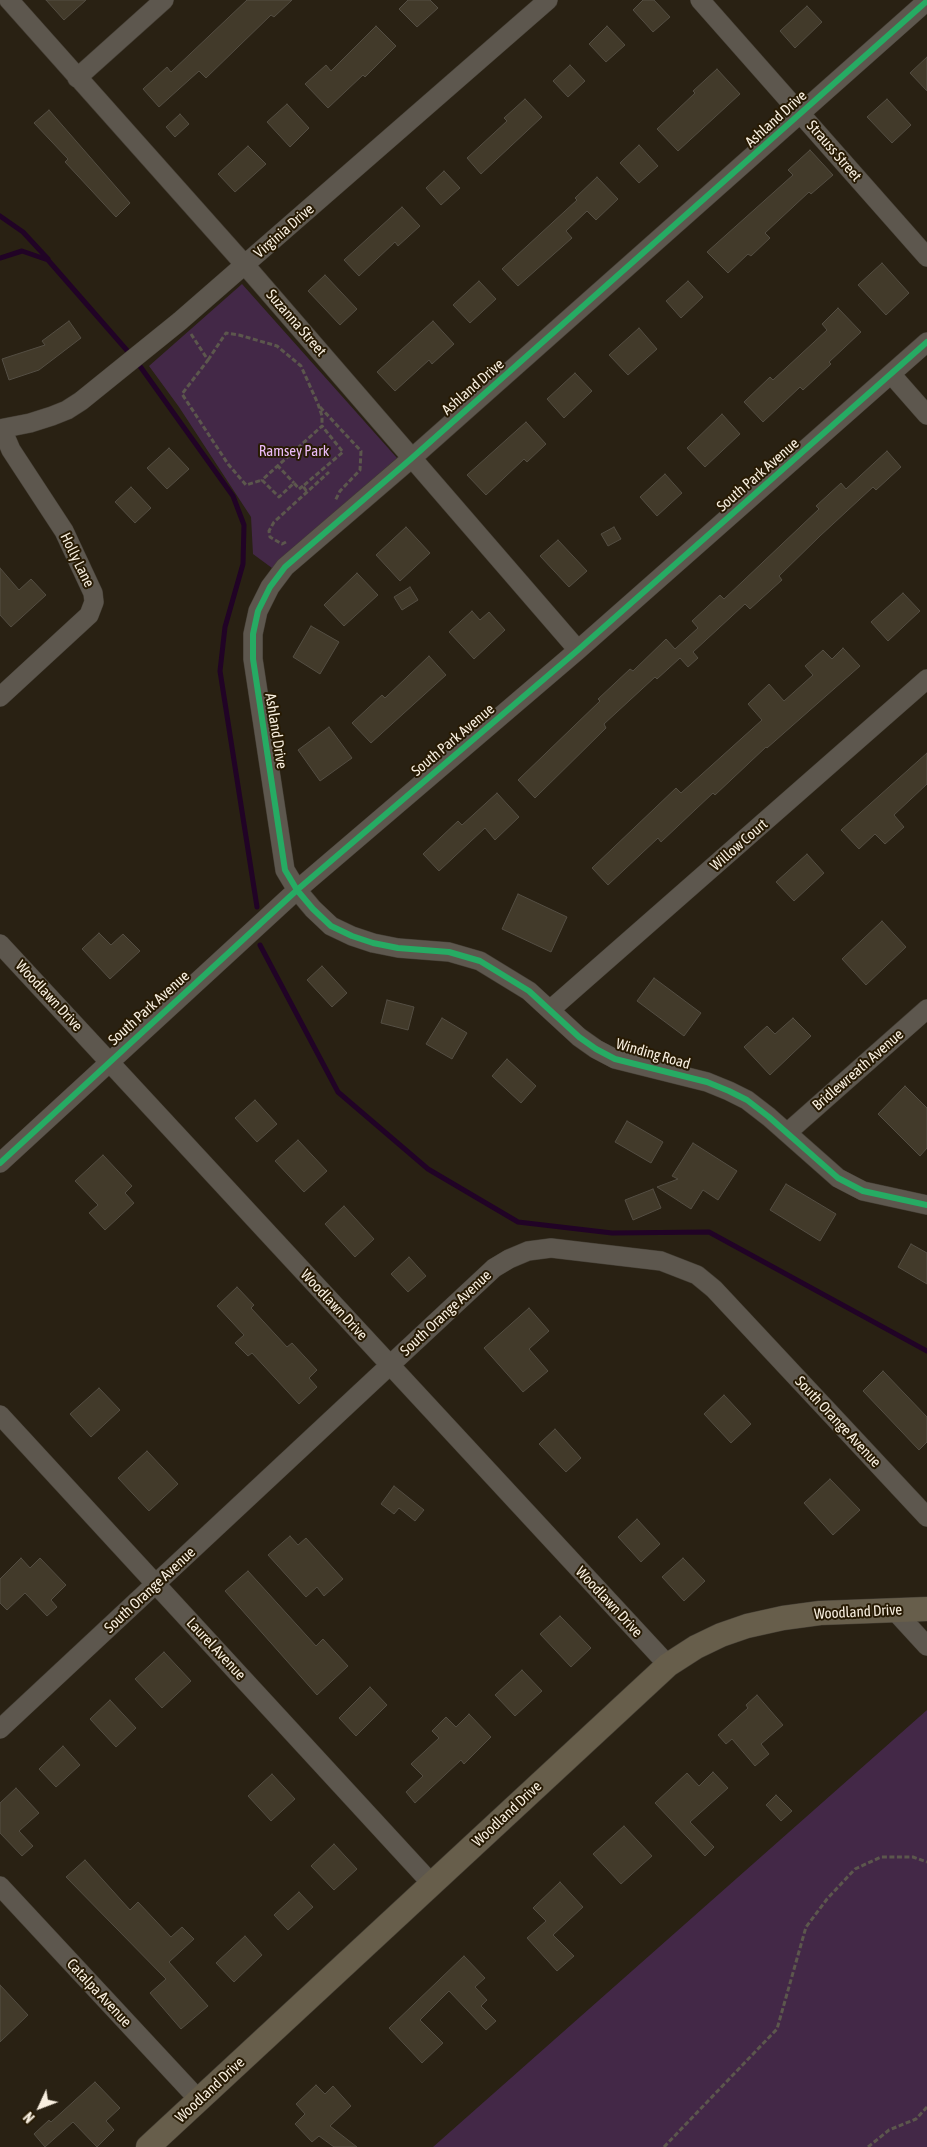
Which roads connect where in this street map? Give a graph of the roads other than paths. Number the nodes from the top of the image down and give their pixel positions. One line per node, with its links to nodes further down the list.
1 (9, 0): 6 (street, Suzanna Street)
2 (164, 0): 6 (street)
3 (548, 0): 9 (street, Virginia Drive)
4 (700, 0): 7 (street, Strauss Street)
5 (927, 1): 7 (street, Ashland Drive)
6 (77, 78): 9 (street, Suzanna Street)
7 (801, 113): 8 (street, Strauss Street); 14 (street, Ashland Drive)
8 (927, 257)
9 (245, 265): 13 (street, Virginia Drive); 14 (street, Suzanna Street)
10 (927, 342): 11 (street, South Park Avenue)
11 (891, 374): 12 (street); 15 (street, South Park Avenue)
12 (927, 415)
13 (1, 429): 17 (street, Holly Lane)
14 (412, 458): 15 (street, Suzanna Street); 18 (street, Ashland Drive)
15 (578, 650): 18 (street, South Park Avenue)
16 (927, 679): 21 (street, Willow Court)
17 (0, 697)
18 (297, 890): 21 (street, Winding Road); 22 (street, South Park Avenue)
19 (0, 944): 22 (street, Woodlawn Drive)
20 (927, 1009): 23 (street, Bridlewreath Avenue)
21 (550, 1010): 23 (street, Winding Road)
22 (109, 1061): 24 (street, South Park Avenue); 26 (street, Woodlawn Drive)
23 (788, 1132): 25 (street, Winding Road)
24 (0, 1163)
25 (927, 1205)
26 (390, 1366): 28 (street, South Orange Avenue); 29 (street, South Orange Avenue); 33 (street, Woodlawn Drive)
27 (0, 1415): 29 (street, Laurel Avenue)
28 (927, 1517)
29 (156, 1584): 34 (street, South Orange Avenue); 35 (street, Laurel Avenue)
30 (927, 1609): 31 (main road, Woodland Drive)
31 (894, 1610): 32 (street); 33 (main road, Woodland Drive)
32 (927, 1646)
33 (668, 1665): 35 (main road, Woodland Drive)
34 (0, 1729)
35 (432, 1884): 37 (main road, Woodland Drive)
36 (0, 1886): 37 (street, Catalpa Avenue)
37 (199, 2100): 38 (main road, Woodland Drive)
38 (148, 2147)

